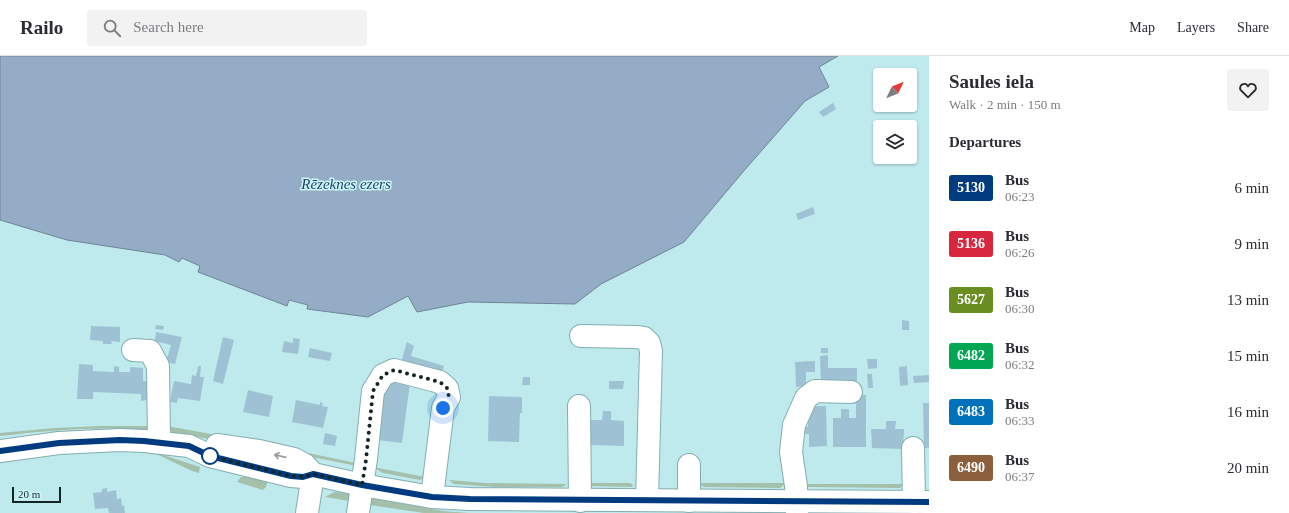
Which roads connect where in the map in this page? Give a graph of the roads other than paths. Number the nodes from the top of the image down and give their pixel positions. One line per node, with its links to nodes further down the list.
1 (581, 336): 13 (main road)
2 (133, 350): 5 (main road)
3 (851, 392): 18 (main road)
4 (579, 406): 14 (main road)
5 (159, 442): 6 (main road); 8 (main road)
6 (189, 446): 10 (main road); 10 (main road, one-way to 6)
7 (913, 448): 16 (main road)
8 (0, 450)
9 (689, 465): 15 (main road)
10 (313, 474): 11 (main road); 19 (main road)
11 (362, 485): 12 (main road); 12 (main road); 20 (main road)
12 (432, 497): 14 (main road)
13 (647, 500): 15 (main road); 17 (main road)
14 (580, 501): 17 (main road)
15 (690, 501): 18 (main road)
16 (907, 505): 18 (main road)
17 (615, 507)
18 (797, 507)
19 (307, 513)
20 (358, 513)

